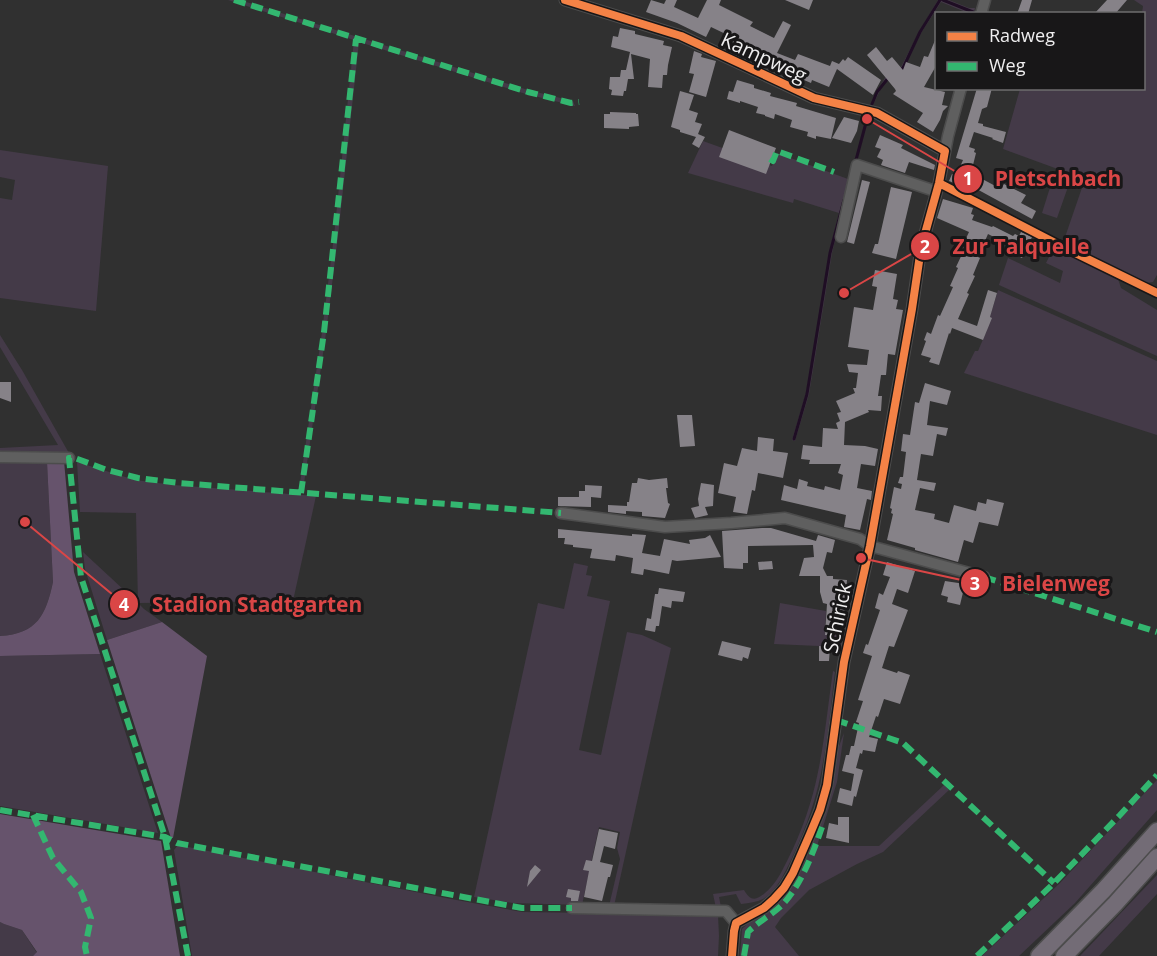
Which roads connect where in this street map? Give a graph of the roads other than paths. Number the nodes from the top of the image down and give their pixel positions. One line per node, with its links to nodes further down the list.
1 (566, 0): 3 (street, Kampweg)
2 (960, 90): 3 (street, Schirick)
3 (945, 151): 4 (street, Schirick)
4 (935, 191): 5 (street); 9 (street, Schirick)
5 (841, 237)
6 (0, 457): 7 (street)
7 (69, 458)
8 (561, 513): 9 (street)
9 (870, 546): 10 (street); 14 (street, Schirick)
10 (984, 578)
11 (1157, 831): 16 (highway)
12 (1157, 857): 17 (highway)
13 (572, 908): 14 (street)
14 (736, 923): 15 (street)
15 (732, 956)
16 (1039, 956)
17 (1064, 956)

